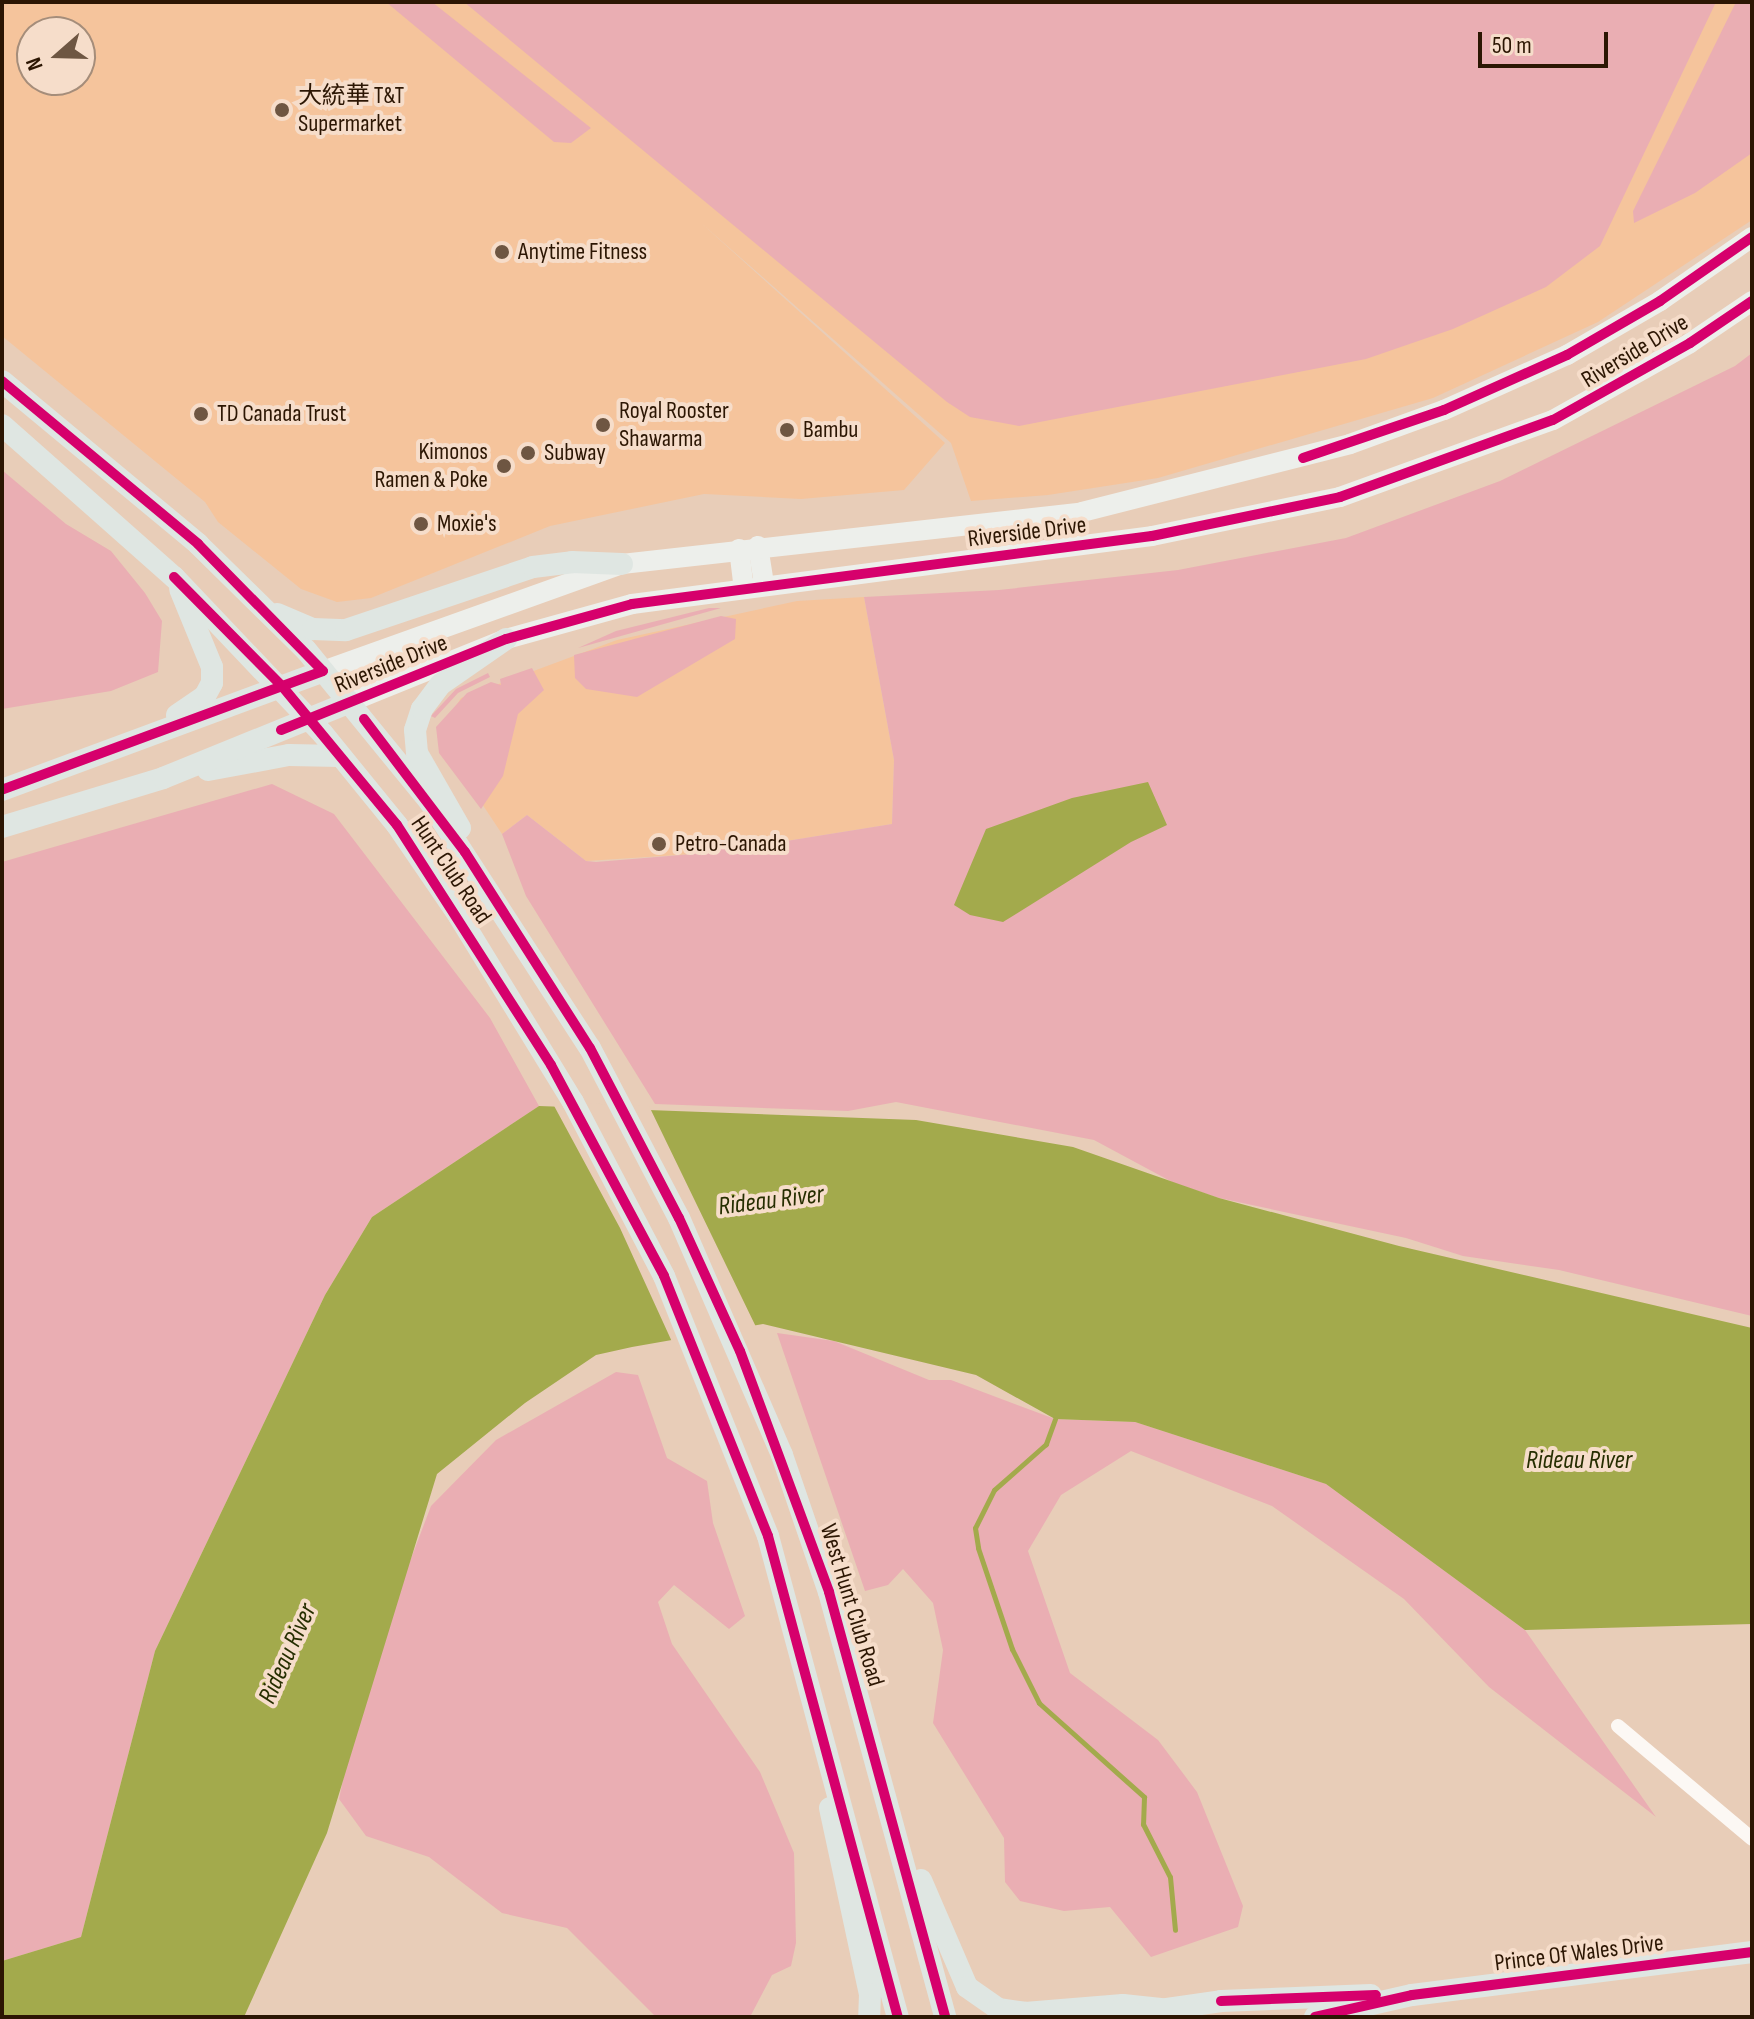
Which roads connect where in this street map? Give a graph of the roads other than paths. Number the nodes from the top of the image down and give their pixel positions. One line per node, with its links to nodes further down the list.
1 (1752, 237): 5 (main road, Riverside Drive)
2 (1752, 301): 8 (main road, Riverside Drive)
3 (2, 381): 9 (main road, Hunt Club Road)
4 (2, 425): 7 (main road, Hunt Club Road)
5 (748, 548): 6 (main road, Riverside Drive); 8 (main road)
6 (622, 564): 9 (main road); 11 (main road, Riverside Drive)
7 (174, 577): 12 (main road, Hunt Club Road); 15 (main road)
8 (754, 586): 10 (main road, Riverside Drive)
9 (265, 608): 11 (main road, Hunt Club Road)
10 (506, 639): 13 (main road, Riverside Drive); 20 (main road)
11 (323, 671): 12 (main road, Riverside Drive); 13 (main road, Hunt Club Road)
12 (282, 686): 14 (main road, Hunt Club Road); 15 (main road, Riverside Drive)
13 (350, 702): 14 (main road, Riverside Drive); 20 (main road, Hunt Club Road)
14 (310, 719): 16 (main road, Hunt Club Road); 17 (main road, Riverside Drive)
15 (130, 741): 18 (main road, Riverside Drive)
16 (340, 756): 17 (main road); 22 (main road, Hunt Club Road)
17 (163, 778): 19 (main road, Riverside Drive)
18 (2, 790)
19 (2, 827)
20 (465, 852): 21 (main road, Hunt Club Road)
21 (679, 1218): 24 (main road, West Hunt Club Road)
22 (802, 1649): 30 (main road); 31 (main road)
23 (1618, 1726): 25 (street)
24 (882, 1784): 28 (main road); 32 (main road, West Hunt Club Road)
25 (1752, 1839)
26 (1752, 1952): 27 (main road, Prince Of Wales Drive)
27 (1412, 1995): 29 (main road, Prince Of Wales Drive); 34 (main road, Prince Of Wales Drive)
28 (1161, 2009): 29 (main road, Prince Of Wales Drive); 33 (main road, Prince Of Wales Drive)
29 (1205, 2010)
30 (869, 2017)
31 (898, 2017)
32 (945, 2017)
33 (1118, 2017)
34 (1315, 2017)

